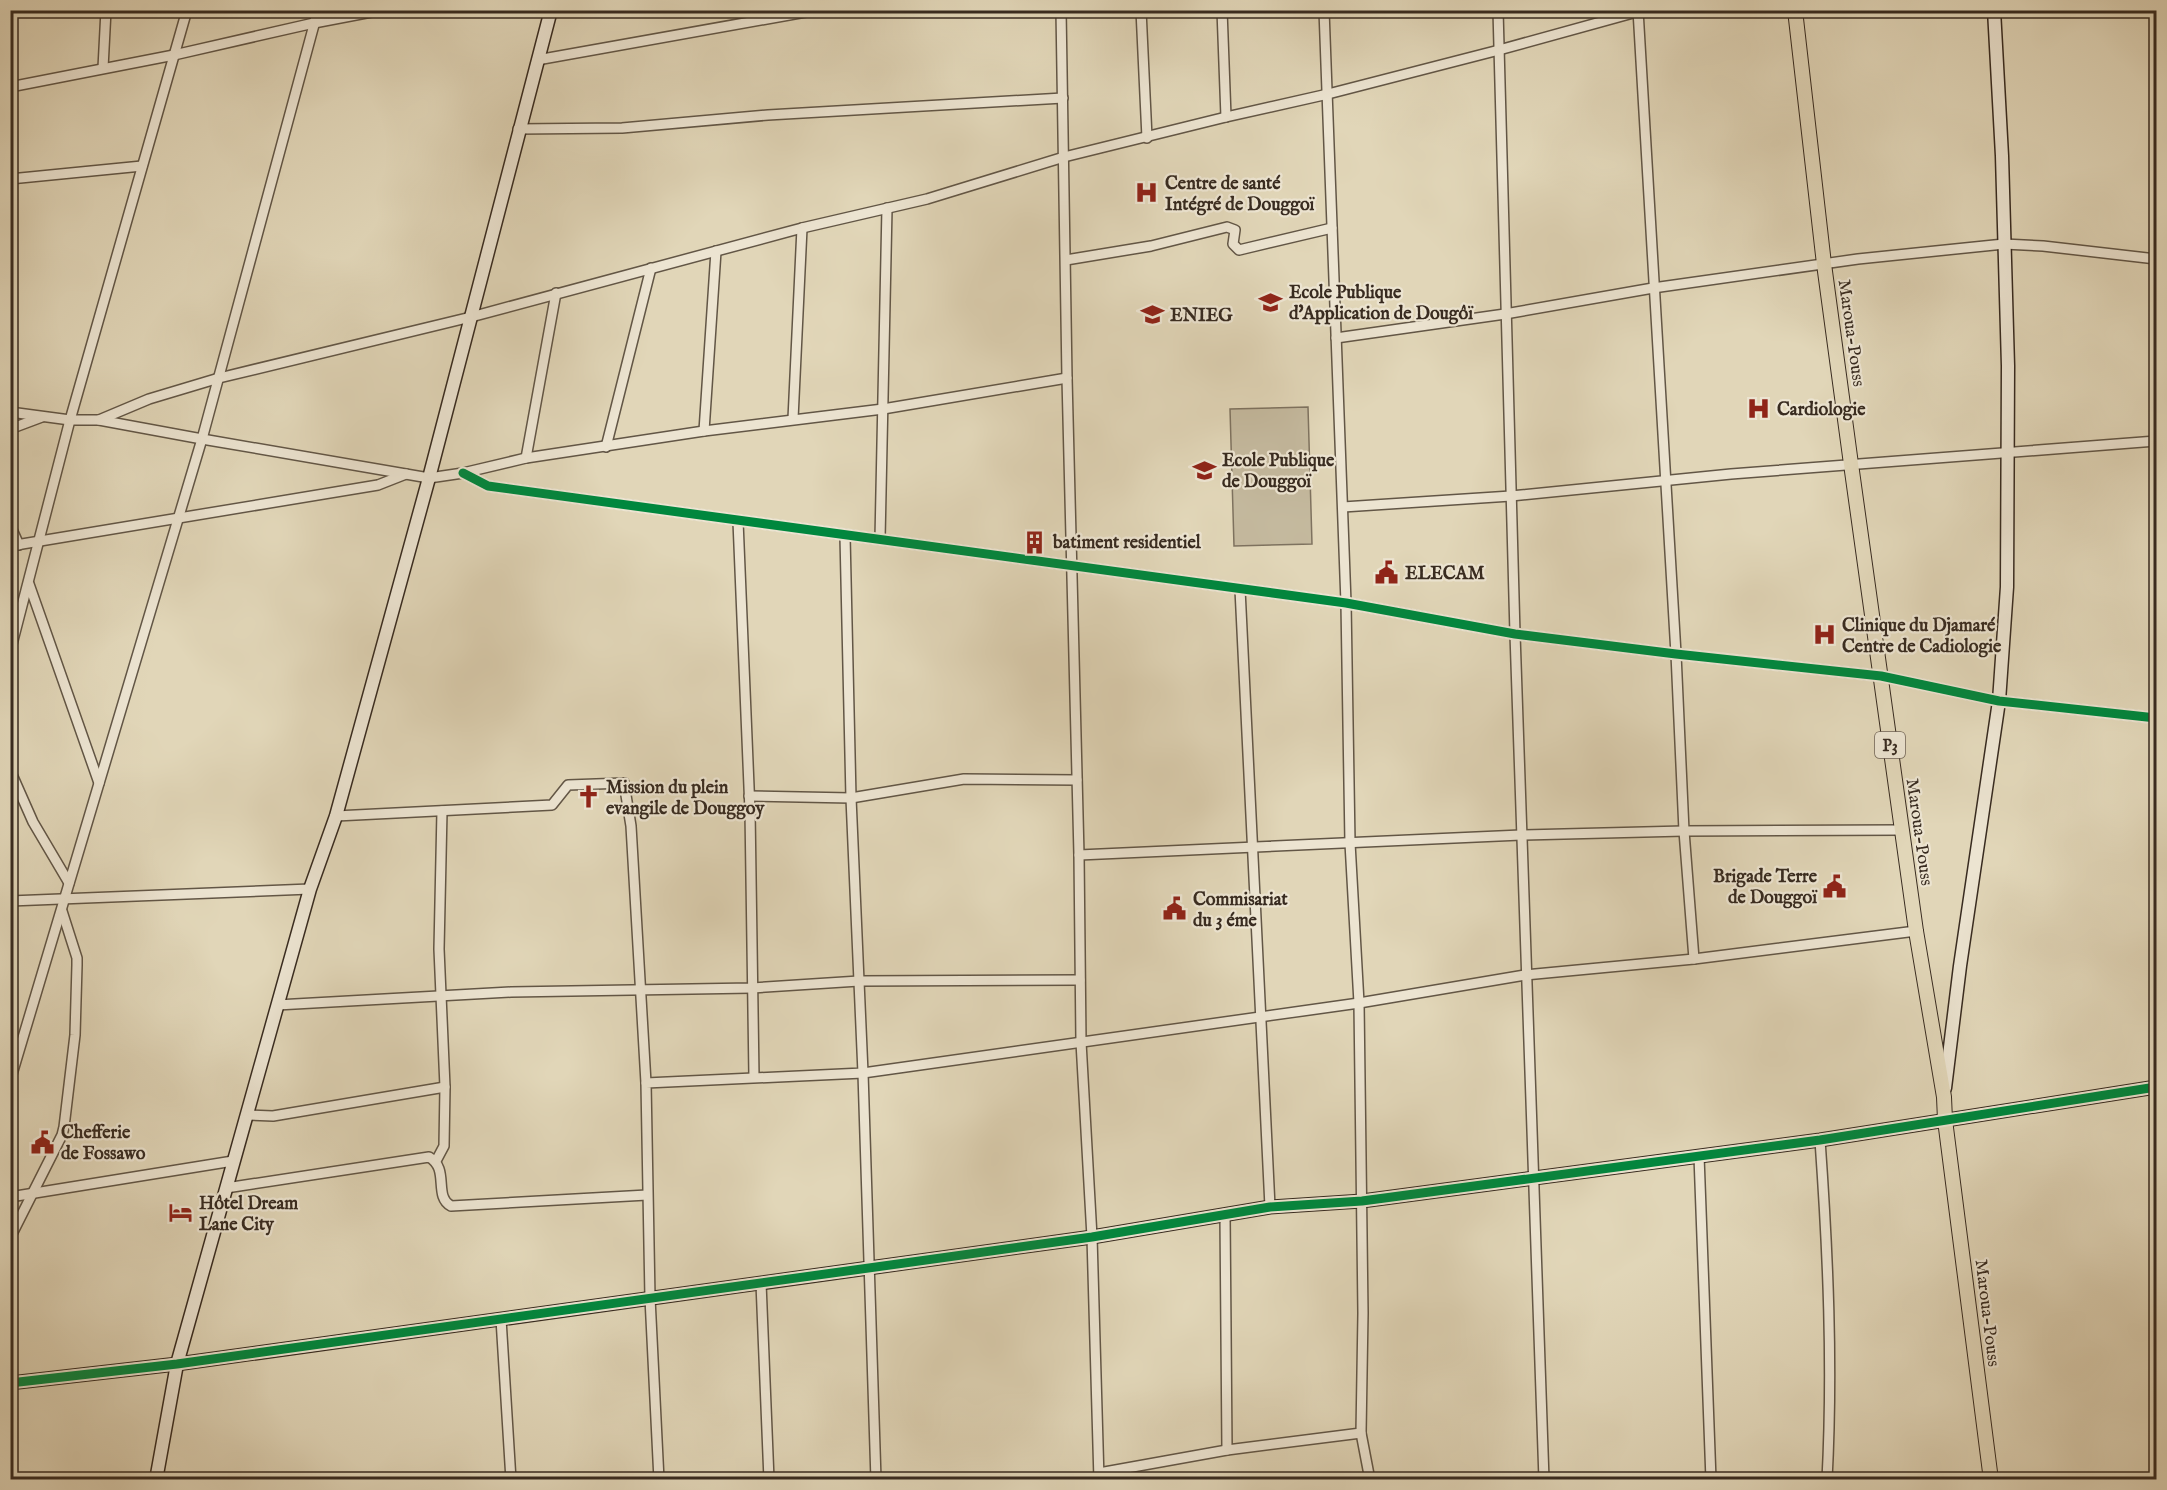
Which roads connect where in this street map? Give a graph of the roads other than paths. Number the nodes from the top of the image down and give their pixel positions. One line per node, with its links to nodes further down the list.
1 (106, 10): 19 (street)
2 (187, 10): 17 (street)
3 (318, 10): 15 (street)
4 (382, 10): 15 (street)
5 (551, 10): 18 (street)
6 (817, 10): 18 (street)
7 (1061, 10): 22 (street)
8 (1141, 10): 25 (street)
9 (1222, 10): 23 (street)
10 (1324, 10): 21 (street)
11 (1498, 10): 16 (street)
12 (1795, 10): 36 (main road, Maroua-Pouss / P3)
13 (1640, 11): 16 (street); 38 (street)
14 (1994, 12): 32 (street)
15 (314, 23): 17 (street); 43 (street)
16 (1499, 50): 21 (street); 40 (street)
17 (174, 55): 19 (street); 27 (street)
18 (537, 60): 24 (street)
19 (103, 68): 20 (street)
20 (10, 87)
21 (1328, 94): 23 (street); 31 (street)
22 (1063, 98): 24 (street); 26 (street)
23 (1226, 117): 25 (street)
24 (518, 129): 41 (street)
25 (1147, 138): 26 (street)
26 (1064, 157): 29 (street); 34 (street)
27 (142, 166): 28 (street); 49 (street)
28 (10, 179)
29 (887, 208): 30 (street); 45 (street)
30 (802, 228): 33 (street); 48 (street)
31 (1332, 228): 34 (street); 42 (street)
32 (2004, 244): 35 (street); 36 (street); 56 (street)
33 (716, 251): 37 (street); 52 (street)
34 (1065, 260): 44 (street)
35 (2157, 260)
36 (1824, 264): 38 (street); 58 (main road, Maroua-Pouss / P3)
37 (651, 268): 39 (street); 55 (street)
38 (1653, 288): 40 (street); 62 (street)
39 (556, 293): 41 (street); 57 (street)
40 (1505, 314): 42 (street); 63 (street)
41 (471, 317): 43 (street); 61 (street)
42 (1336, 338): 64 (street)
43 (219, 378): 50 (street); 53 (street)
44 (1066, 378): 45 (street); 72 (street)
45 (883, 409): 48 (street); 69 (street)
46 (10, 412): 47 (street)
47 (43, 416): 49 (street); 51 (street)
48 (793, 419): 52 (street)
49 (70, 420): 50 (street); 70 (street)
50 (99, 420): 53 (street)
51 (10, 429)
52 (704, 431): 55 (street)
53 (202, 440): 60 (street); 65 (street)
54 (2157, 441): 56 (street)
55 (606, 447): 57 (street)
56 (2007, 453): 58 (street); 80 (street)
57 (526, 458): 59 (street)
58 (1851, 464): 62 (street); 79 (main road, Maroua-Pouss / P3)
59 (463, 472): 61 (street); 66 (street)
60 (406, 474): 61 (street); 65 (street)
61 (429, 478): 88 (street)
62 (1665, 480): 63 (street); 78 (street)
63 (1511, 496): 64 (street); 76 (street)
64 (1343, 507): 75 (street)
65 (178, 520): 70 (street); 84 (street)
66 (738, 521): 68 (street); 85 (street)
67 (10, 525): 71 (street)
68 (845, 536): 69 (street); 86 (street)
69 (880, 539): 72 (street)
70 (40, 542): 71 (street); 73 (street)
71 (15, 545)
72 (1071, 566): 74 (street); 83 (street)
73 (29, 584): 77 (street); 84 (street)
74 (1240, 589): 75 (street); 93 (street)
75 (1346, 603): 76 (street); 92 (street)
76 (1515, 634): 78 (street); 91 (street)
77 (10, 652)
78 (1676, 654): 79 (street); 90 (street)
79 (1881, 676): 80 (street); 89 (main road, Maroua-Pouss / P3)
80 (1999, 701): 81 (street); 117 (street)
81 (2157, 718)
82 (10, 770): 95 (street)
83 (1077, 780): 86 (street); 94 (street)
84 (99, 783): 95 (street)
85 (749, 796): 86 (street); 104 (street)
86 (851, 798): 103 (street)
87 (442, 811): 88 (street); 105 (street); 106 (street)
88 (336, 816): 96 (street)
89 (1902, 830): 90 (street); 99 (main road, Maroua-Pouss / P3)
90 (1684, 831): 91 (street); 100 (street)
91 (1521, 835): 92 (street); 101 (street)
92 (1350, 843): 93 (street); 107 (street)
93 (1252, 847): 94 (street); 109 (street)
94 (1079, 855): 102 (street)
95 (69, 883): 98 (street)
96 (310, 889): 98 (street); 108 (street)
97 (10, 901): 98 (street)
98 (63, 905): 113 (street); 126 (street)
99 (1916, 931): 100 (street); 117 (main road, Maroua-Pouss / P3)
100 (1694, 959): 101 (street)
101 (1525, 975): 107 (street); 124 (street)
102 (1080, 980): 103 (street); 110 (street)
103 (859, 981): 104 (street); 111 (street)
104 (752, 988): 105 (street); 112 (street)
105 (641, 989): 106 (street); 114 (street)
106 (441, 996): 108 (street); 115 (street)
107 (1359, 1003): 109 (street); 129 (street)
108 (277, 1005): 118 (street)
109 (1260, 1017): 110 (street); 130 (street)
110 (1081, 1042): 111 (street); 132 (street)
111 (863, 1072): 112 (street); 134 (street)
112 (754, 1077): 114 (street)
113 (10, 1081)
114 (646, 1083): 127 (street)
115 (445, 1087): 118 (street); 123 (street)
116 (2157, 1087): 119 (street)
117 (1944, 1097): 119 (main road, Maroua-Pouss / P3)
118 (246, 1115): 122 (street)
119 (1945, 1119): 120 (street); 152 (main road, Maroua-Pouss / P3)
120 (1820, 1140): 121 (street); 151 (street)
121 (1699, 1156): 124 (street); 150 (street)
122 (234, 1161): 125 (street); 126 (street)
123 (436, 1161): 125 (street); 127 (street)
124 (1535, 1177): 129 (street); 149 (street)
125 (226, 1188): 138 (street)
126 (34, 1194): 128 (street); 133 (street)
127 (647, 1195): 136 (street)
128 (10, 1197)
129 (1362, 1201): 130 (street); 140 (street)
130 (1270, 1208): 131 (street)
131 (1224, 1215): 132 (street); 141 (street)
132 (1092, 1237): 134 (street); 142 (street)
133 (10, 1238)
134 (868, 1267): 135 (street); 147 (street)
135 (761, 1283): 136 (street); 146 (street)
136 (650, 1298): 137 (street); 145 (street)
137 (501, 1319): 138 (street); 144 (street)
138 (177, 1364): 139 (street); 143 (street)
139 (10, 1383)
140 (1361, 1433): 141 (street); 148 (street)
141 (1227, 1449): 142 (street)
142 (1099, 1476)
143 (156, 1479)
144 (511, 1479)
145 (659, 1479)
146 (769, 1479)
147 (876, 1479)
148 (1370, 1479)
149 (1544, 1479)
150 (1711, 1479)
151 (1827, 1479)
152 (1991, 1479)

